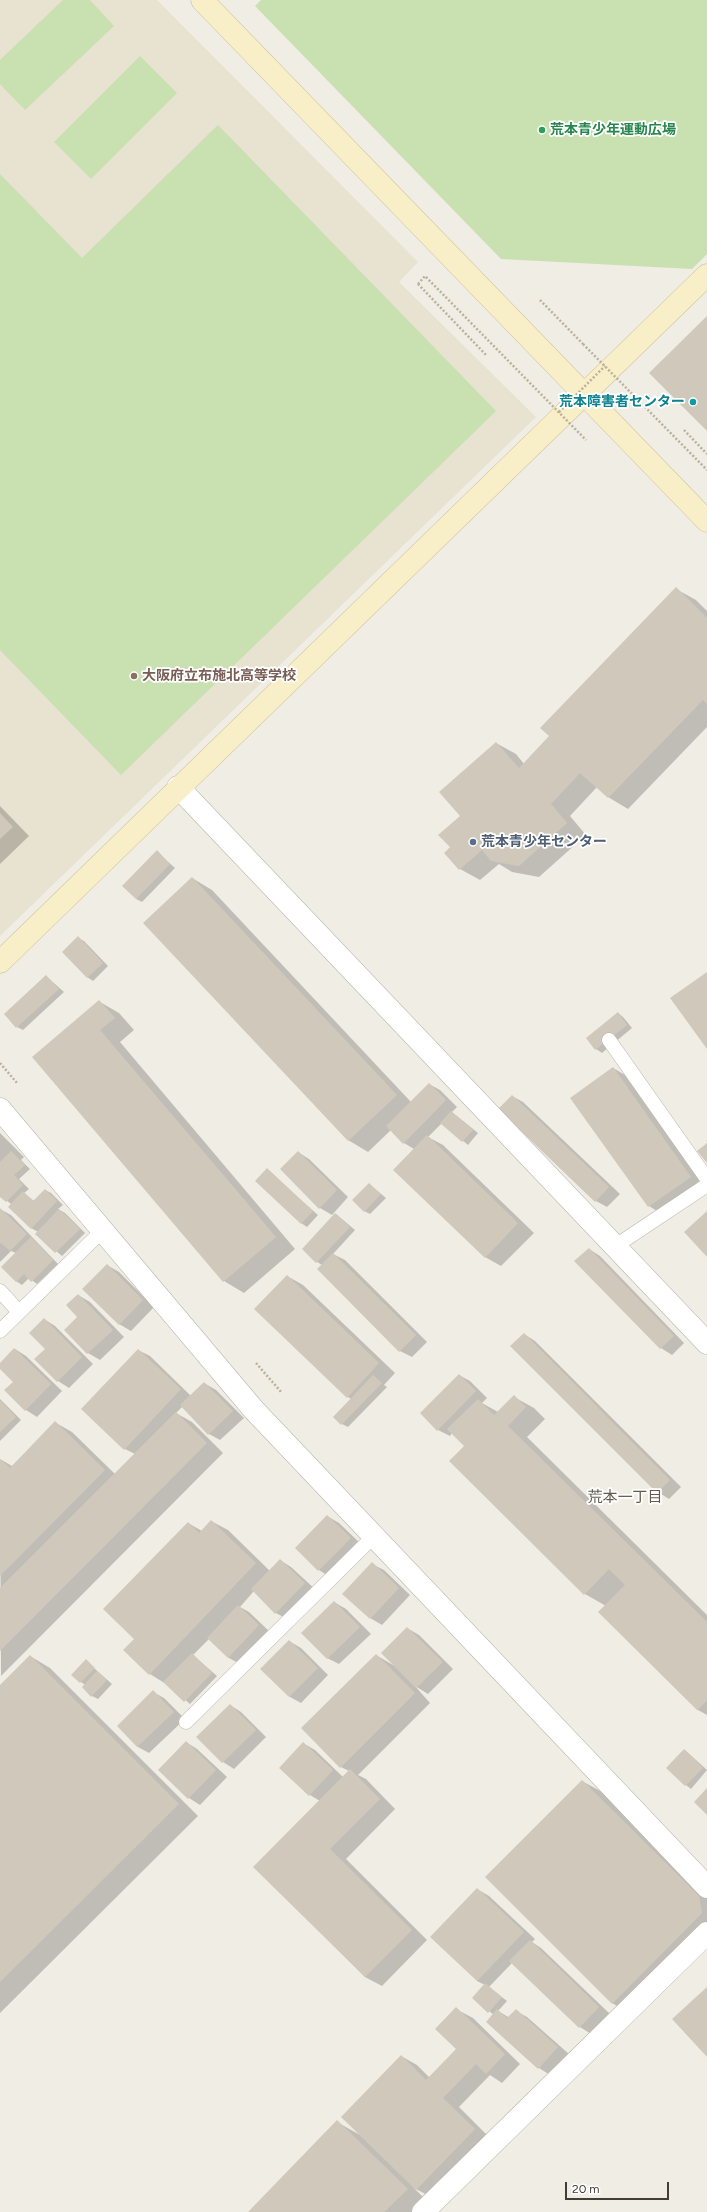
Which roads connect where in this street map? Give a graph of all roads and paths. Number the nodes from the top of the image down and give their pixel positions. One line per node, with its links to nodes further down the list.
1 (202, 0): 6 (street)
2 (707, 275): 6 (street)
3 (540, 300): 5 (path, bridge)
4 (487, 356): 7 (path, bridge)
5 (605, 366): 7 (path, bridge); 11 (path, bridge)
6 (584, 396): 12 (street); 13 (street)
7 (559, 412): 9 (path, bridge)
8 (684, 430): 10 (path)
9 (586, 440)
10 (707, 454)
11 (707, 470)
12 (707, 521)
13 (178, 787): 14 (street); 22 (street)
14 (0, 962)
15 (609, 1040): 19 (lane)
16 (0, 1064): 17 (path)
17 (21, 1088)
18 (0, 1109): 21 (street)
19 (707, 1179)
20 (707, 1185): 22 (lane)
21 (103, 1230): 24 (lane); 29 (street)
22 (614, 1247): 26 (street)
23 (0, 1291): 24 (lane)
24 (19, 1312): 25 (lane)
25 (0, 1331)
26 (707, 1343)
27 (253, 1359): 28 (path)
28 (284, 1396)
29 (374, 1536): 30 (lane); 31 (street)
30 (186, 1722)
31 (707, 1887)
32 (707, 1933): 33 (street)
33 (422, 2212)

